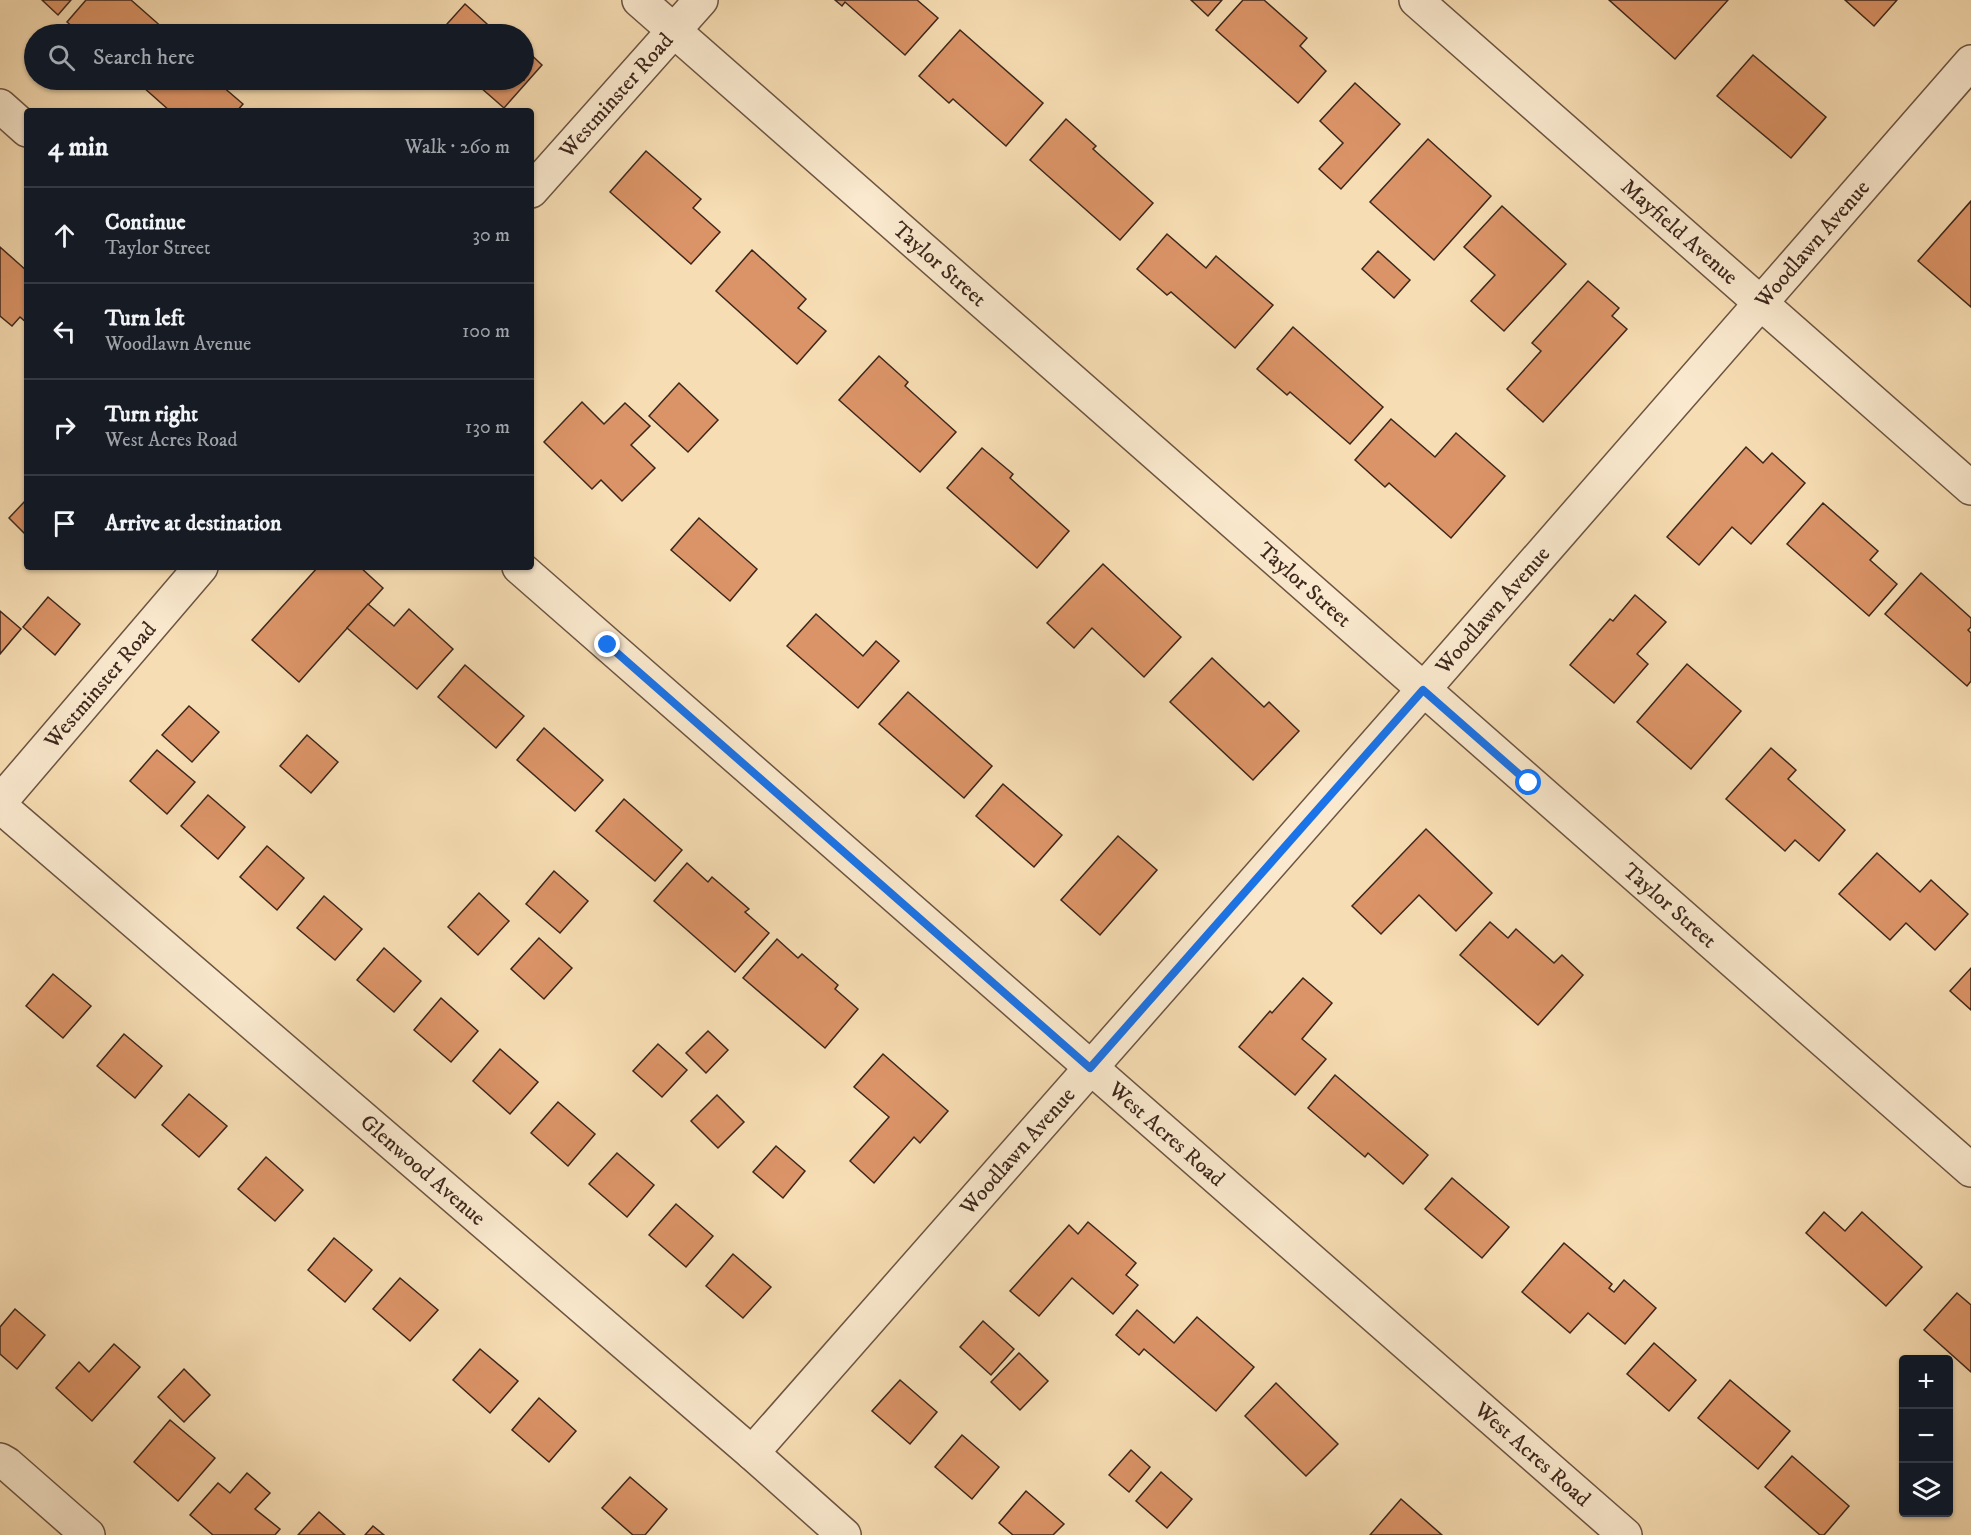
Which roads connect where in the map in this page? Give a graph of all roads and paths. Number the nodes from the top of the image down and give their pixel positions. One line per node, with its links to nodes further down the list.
1 (639, 0): 4 (street, Taylor Street)
2 (701, 0): 4 (street, Westminster Road)
3 (1416, 0): 9 (street, Mayfield Avenue)
4 (674, 32): 8 (street, Westminster Road); 13 (street, Taylor Street)
5 (1971, 62): 9 (street, Woodlawn Avenue)
6 (0, 106): 7 (street)
7 (24, 127)
8 (534, 188)
9 (1759, 303): 10 (street, Mayfield Avenue); 13 (street, Woodlawn Avenue)
10 (1971, 488)
11 (198, 570): 14 (street, Westminster Road)
12 (522, 570): 15 (street, West Acres Road)
13 (1423, 690): 15 (street, Woodlawn Avenue); 16 (street, Taylor Street)
14 (0, 804): 17 (street, Glenwood Avenue)
15 (1090, 1068): 17 (street, Woodlawn Avenue); 21 (street, West Acres Road)
16 (1971, 1170)
17 (752, 1454): 20 (street, Glenwood Avenue)
18 (0, 1460): 19 (street)
19 (88, 1535)
20 (844, 1535)
21 (1625, 1535)

